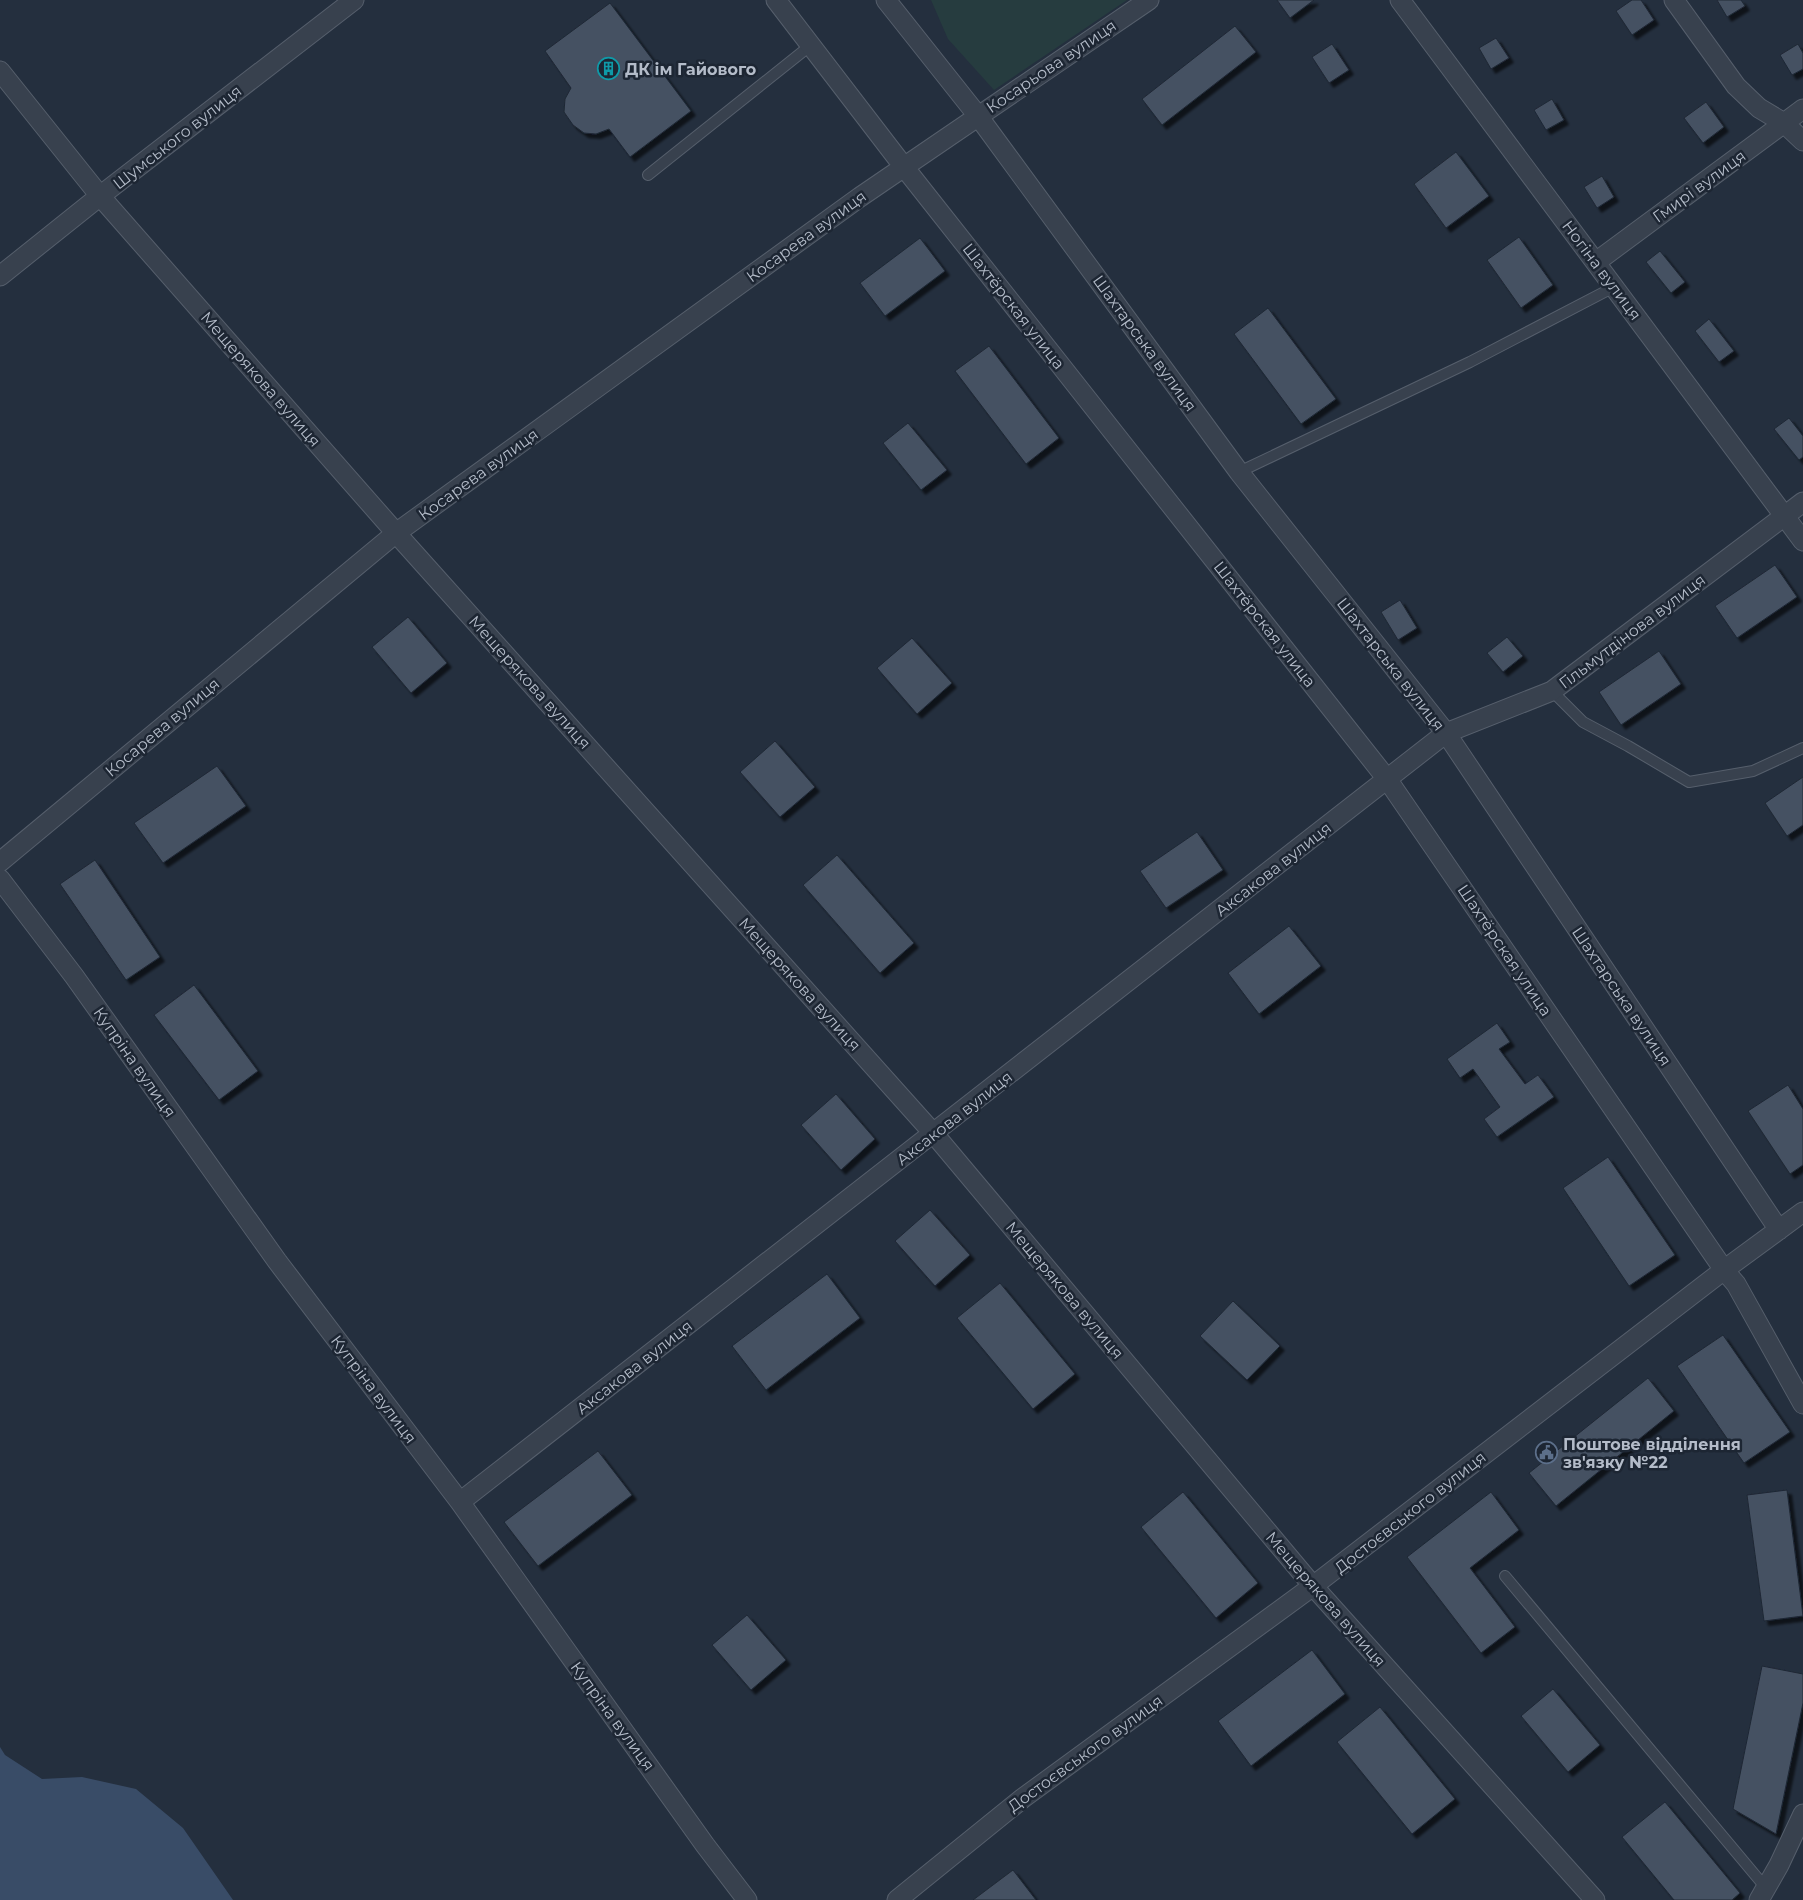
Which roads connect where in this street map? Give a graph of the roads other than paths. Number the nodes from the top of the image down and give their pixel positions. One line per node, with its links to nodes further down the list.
1 (354, 0): 15 (street, Шумського вулиця)
2 (776, 0): 7 (street, Шахтёрская улица)
3 (886, 0): 10 (street, Шахтарська вулиця)
4 (1149, 0): 10 (street, Косарьова вулиця)
5 (1400, 0): 16 (street, Ногіна вулиця)
6 (1674, 0): 11 (street)
7 (811, 45): 13 (street, Шахтёрская улица); 14 (lane)
8 (0, 71): 15 (street, Мещерякова вулиця)
9 (1803, 109): 11 (street, Гмирі вулиця)
10 (978, 116): 13 (street, Косарева вулиця); 19 (street, Шахтарська вулиця)
11 (1784, 124): 12 (street); 16 (street, Гмирі вулиця)
12 (1803, 141)
13 (904, 167): 22 (street, Косарева вулиця); 27 (street, Шахтёрская улица)
14 (648, 175)
15 (100, 196): 17 (street, Шумського вулиця); 22 (street, Мещерякова вулиця)
16 (1596, 262): 18 (street, Ногіна вулиця)
17 (0, 276)
18 (1614, 287): 19 (lane); 21 (street, Ногіна вулиця)
19 (1239, 472): 25 (street, Шахтарська вулиця)
20 (1803, 502): 21 (street, Гільмутдінова вулиця)
21 (1784, 515): 23 (street, Ногіна вулиця); 24 (street, Гільмутдінова вулиця)
22 (396, 533): 28 (street, Косарева вулиця); 30 (street, Мещерякова вулиця)
23 (1803, 541)
24 (1552, 691): 25 (street, Гільмутдінова вулиця); 26 (lane)
25 (1446, 734): 27 (street, Аксакова вулиця); 32 (street, Шахтарська вулиця)
26 (1803, 748)
27 (1387, 780): 30 (street, Аксакова вулиця); 33 (street, Шахтёрская улица)
28 (0, 862)
29 (0, 879): 35 (street, Купріна вулиця)
30 (934, 1134): 35 (street, Аксакова вулиця); 37 (street, Мещерякова вулиця)
31 (1803, 1212): 32 (street, Достоєвського вулиця)
32 (1779, 1230): 33 (street, Достоєвського вулиця)
33 (1724, 1270): 34 (street, Шахтёрская улица); 37 (street, Достоєвського вулиця)
34 (1803, 1404)
35 (460, 1502): 40 (street, Купріна вулиця)
36 (1505, 1576): 39 (lane)
37 (1313, 1586): 41 (street, Достоєвського вулиця); 42 (street, Мещерякова вулиця)
38 (1803, 1814): 39 (street)
39 (1762, 1894)
40 (747, 1900)
41 (897, 1900)
42 (1595, 1900)

